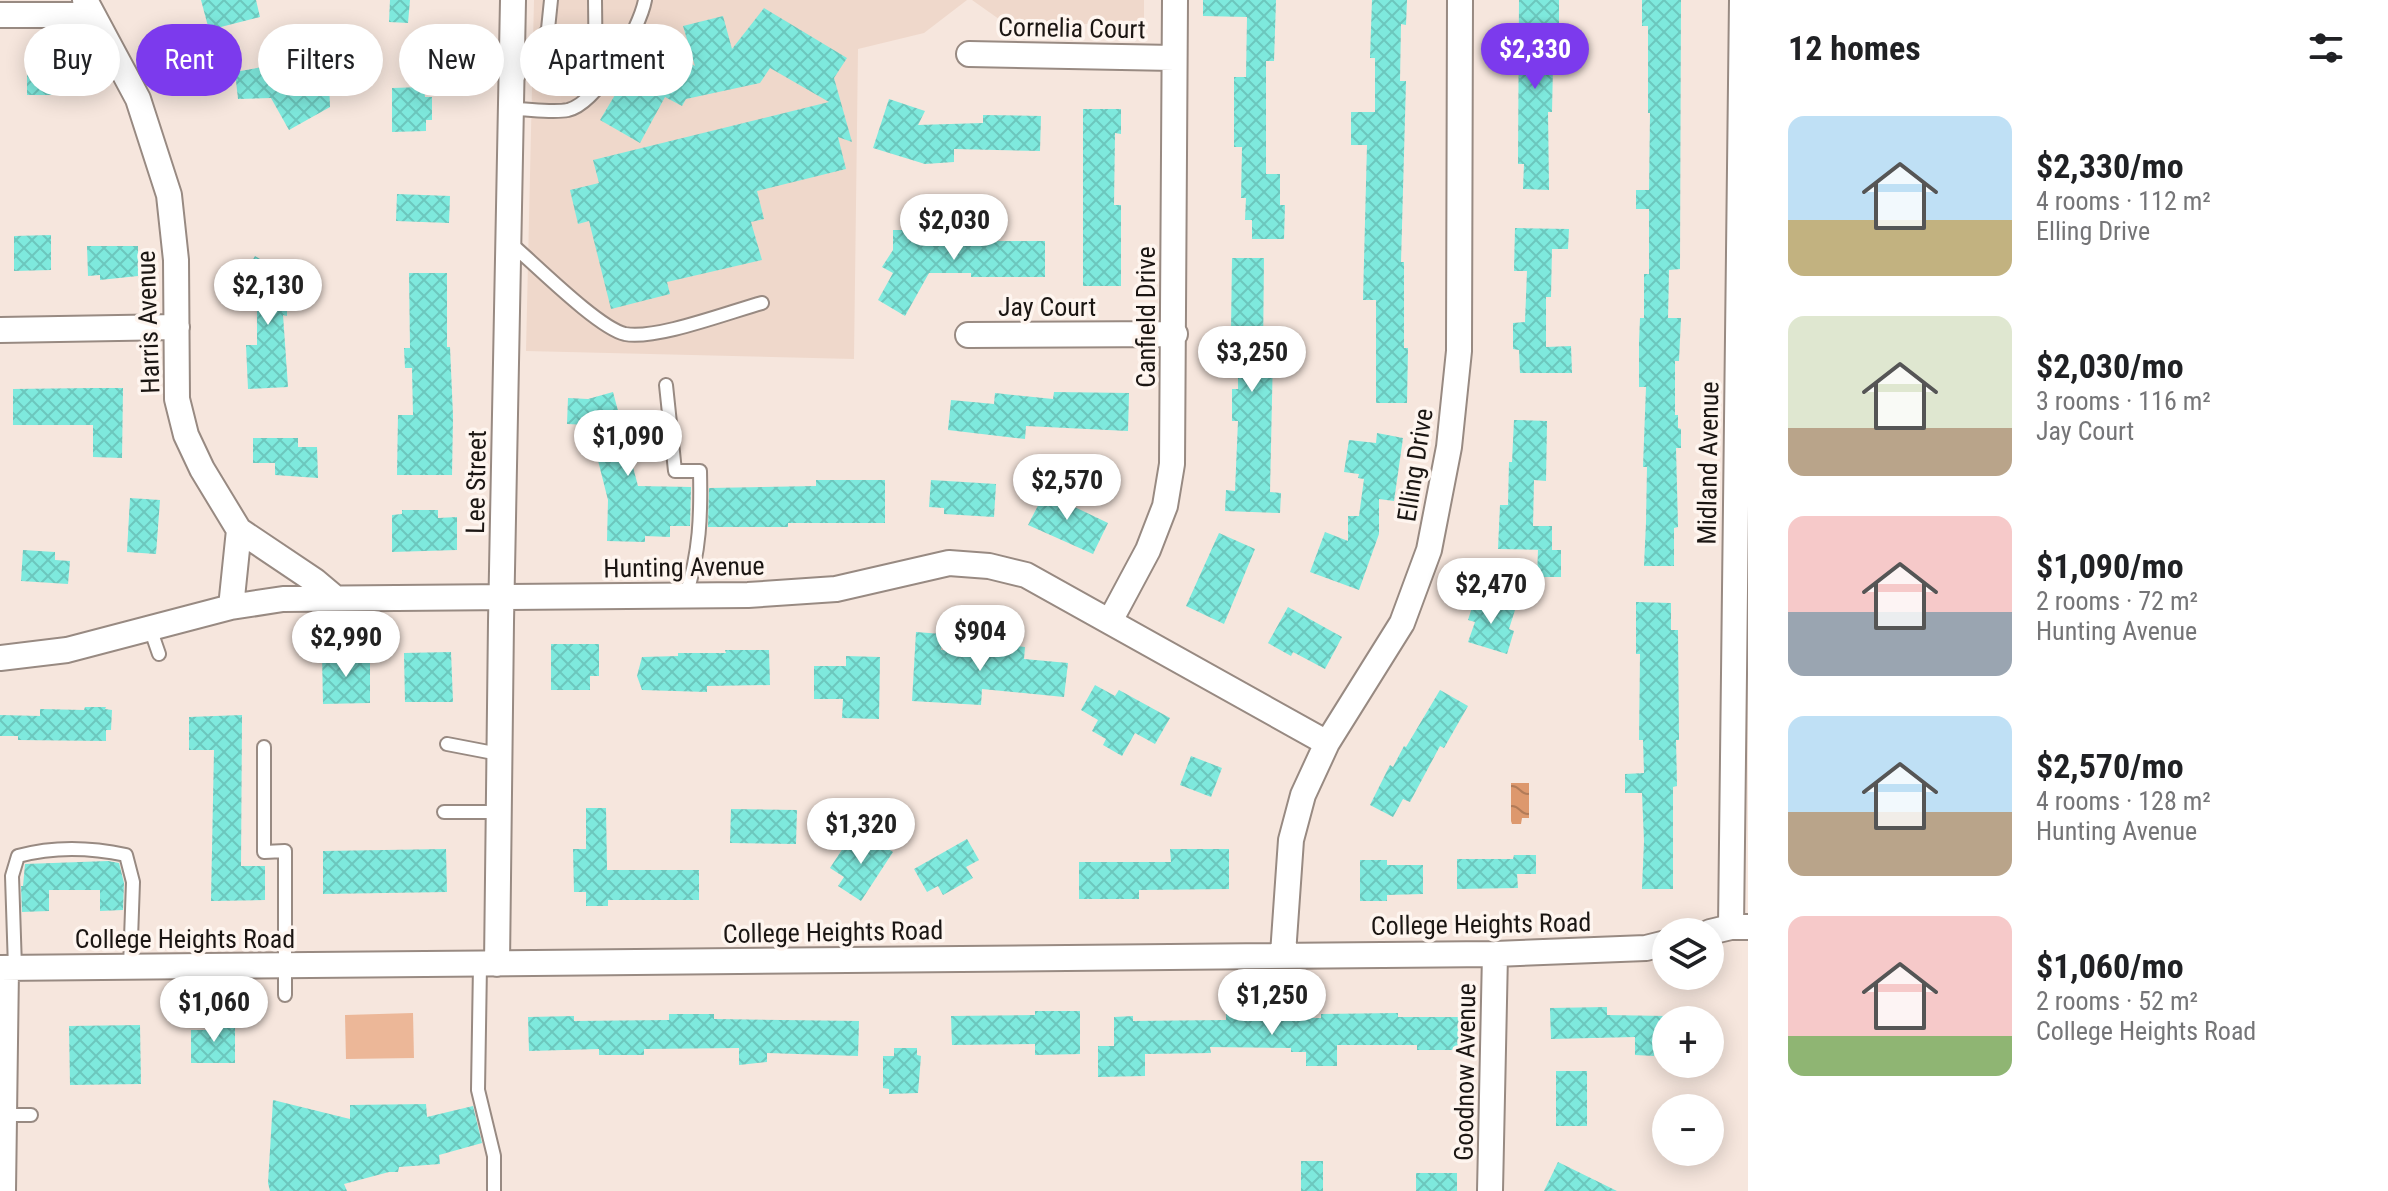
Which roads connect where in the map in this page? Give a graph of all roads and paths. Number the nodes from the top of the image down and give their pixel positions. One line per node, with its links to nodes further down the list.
1 (513, 0): 15 (street, Lee Street)
2 (551, 0): 15 (lane)
3 (595, 0): 10 (lane)
4 (645, 0): 11 (lane)
5 (1175, 0): 13 (street, Canfield Drive)
6 (1460, 0): 32 (street, Elling Drive)
7 (1742, 0): 38 (street, Midland Avenue)
8 (88, 7): 9 (street); 18 (street, Harris Avenue)
9 (0, 15)
10 (595, 24)
11 (637, 24)
12 (969, 54): 13 (street, Cornelia Court)
13 (1174, 58): 20 (street, Canfield Drive)
14 (588, 96): 15 (lane)
15 (512, 97): 16 (street, Lee Street)
16 (509, 242): 17 (lane); 26 (street, Lee Street)
17 (762, 303)
18 (177, 327): 19 (street); 23 (street, Harris Avenue)
19 (0, 330)
20 (1175, 334): 21 (street, Jay Court); 28 (street, Canfield Drive)
21 (968, 335)
22 (666, 385): 24 (lane)
23 (239, 530): 25 (street, Harris Avenue); 27 (street)
24 (686, 595): 26 (street, Hunting Avenue); 28 (street, Hunting Avenue)
25 (334, 597): 26 (street, Hunting Avenue); 27 (street, Hunting Avenue)
26 (502, 597): 35 (street, Lee Street)
27 (231, 607): 29 (street, Hunting Avenue)
28 (1110, 621): 32 (street, Hunting Avenue)
29 (150, 628): 30 (lane); 31 (street, Hunting Avenue)
30 (159, 654)
31 (0, 658)
32 (1327, 743): 40 (street, Elling Drive)
33 (447, 744): 35 (lane)
34 (264, 747): 43 (lane)
35 (499, 754): 37 (street, Lee Street)
36 (444, 812): 37 (lane)
37 (498, 812): 42 (street, Lee Street)
38 (1730, 929)
39 (1652, 946): 41 (street, College Heights Road)
40 (1283, 954): 41 (street, College Heights Road); 42 (street, College Heights Road)
41 (1495, 954): 51 (street, Goodnow Avenue)
42 (488, 964): 43 (street, College Heights Road); 50 (lane)
43 (284, 966): 44 (street, College Heights Road); 46 (lane)
44 (130, 967): 45 (street, College Heights Road); 45 (lane)
45 (7, 968): 47 (street)
46 (285, 995)
47 (4, 1115): 48 (lane); 49 (street)
48 (31, 1115)
49 (3, 1191)
50 (494, 1191)
51 (1490, 1191)

